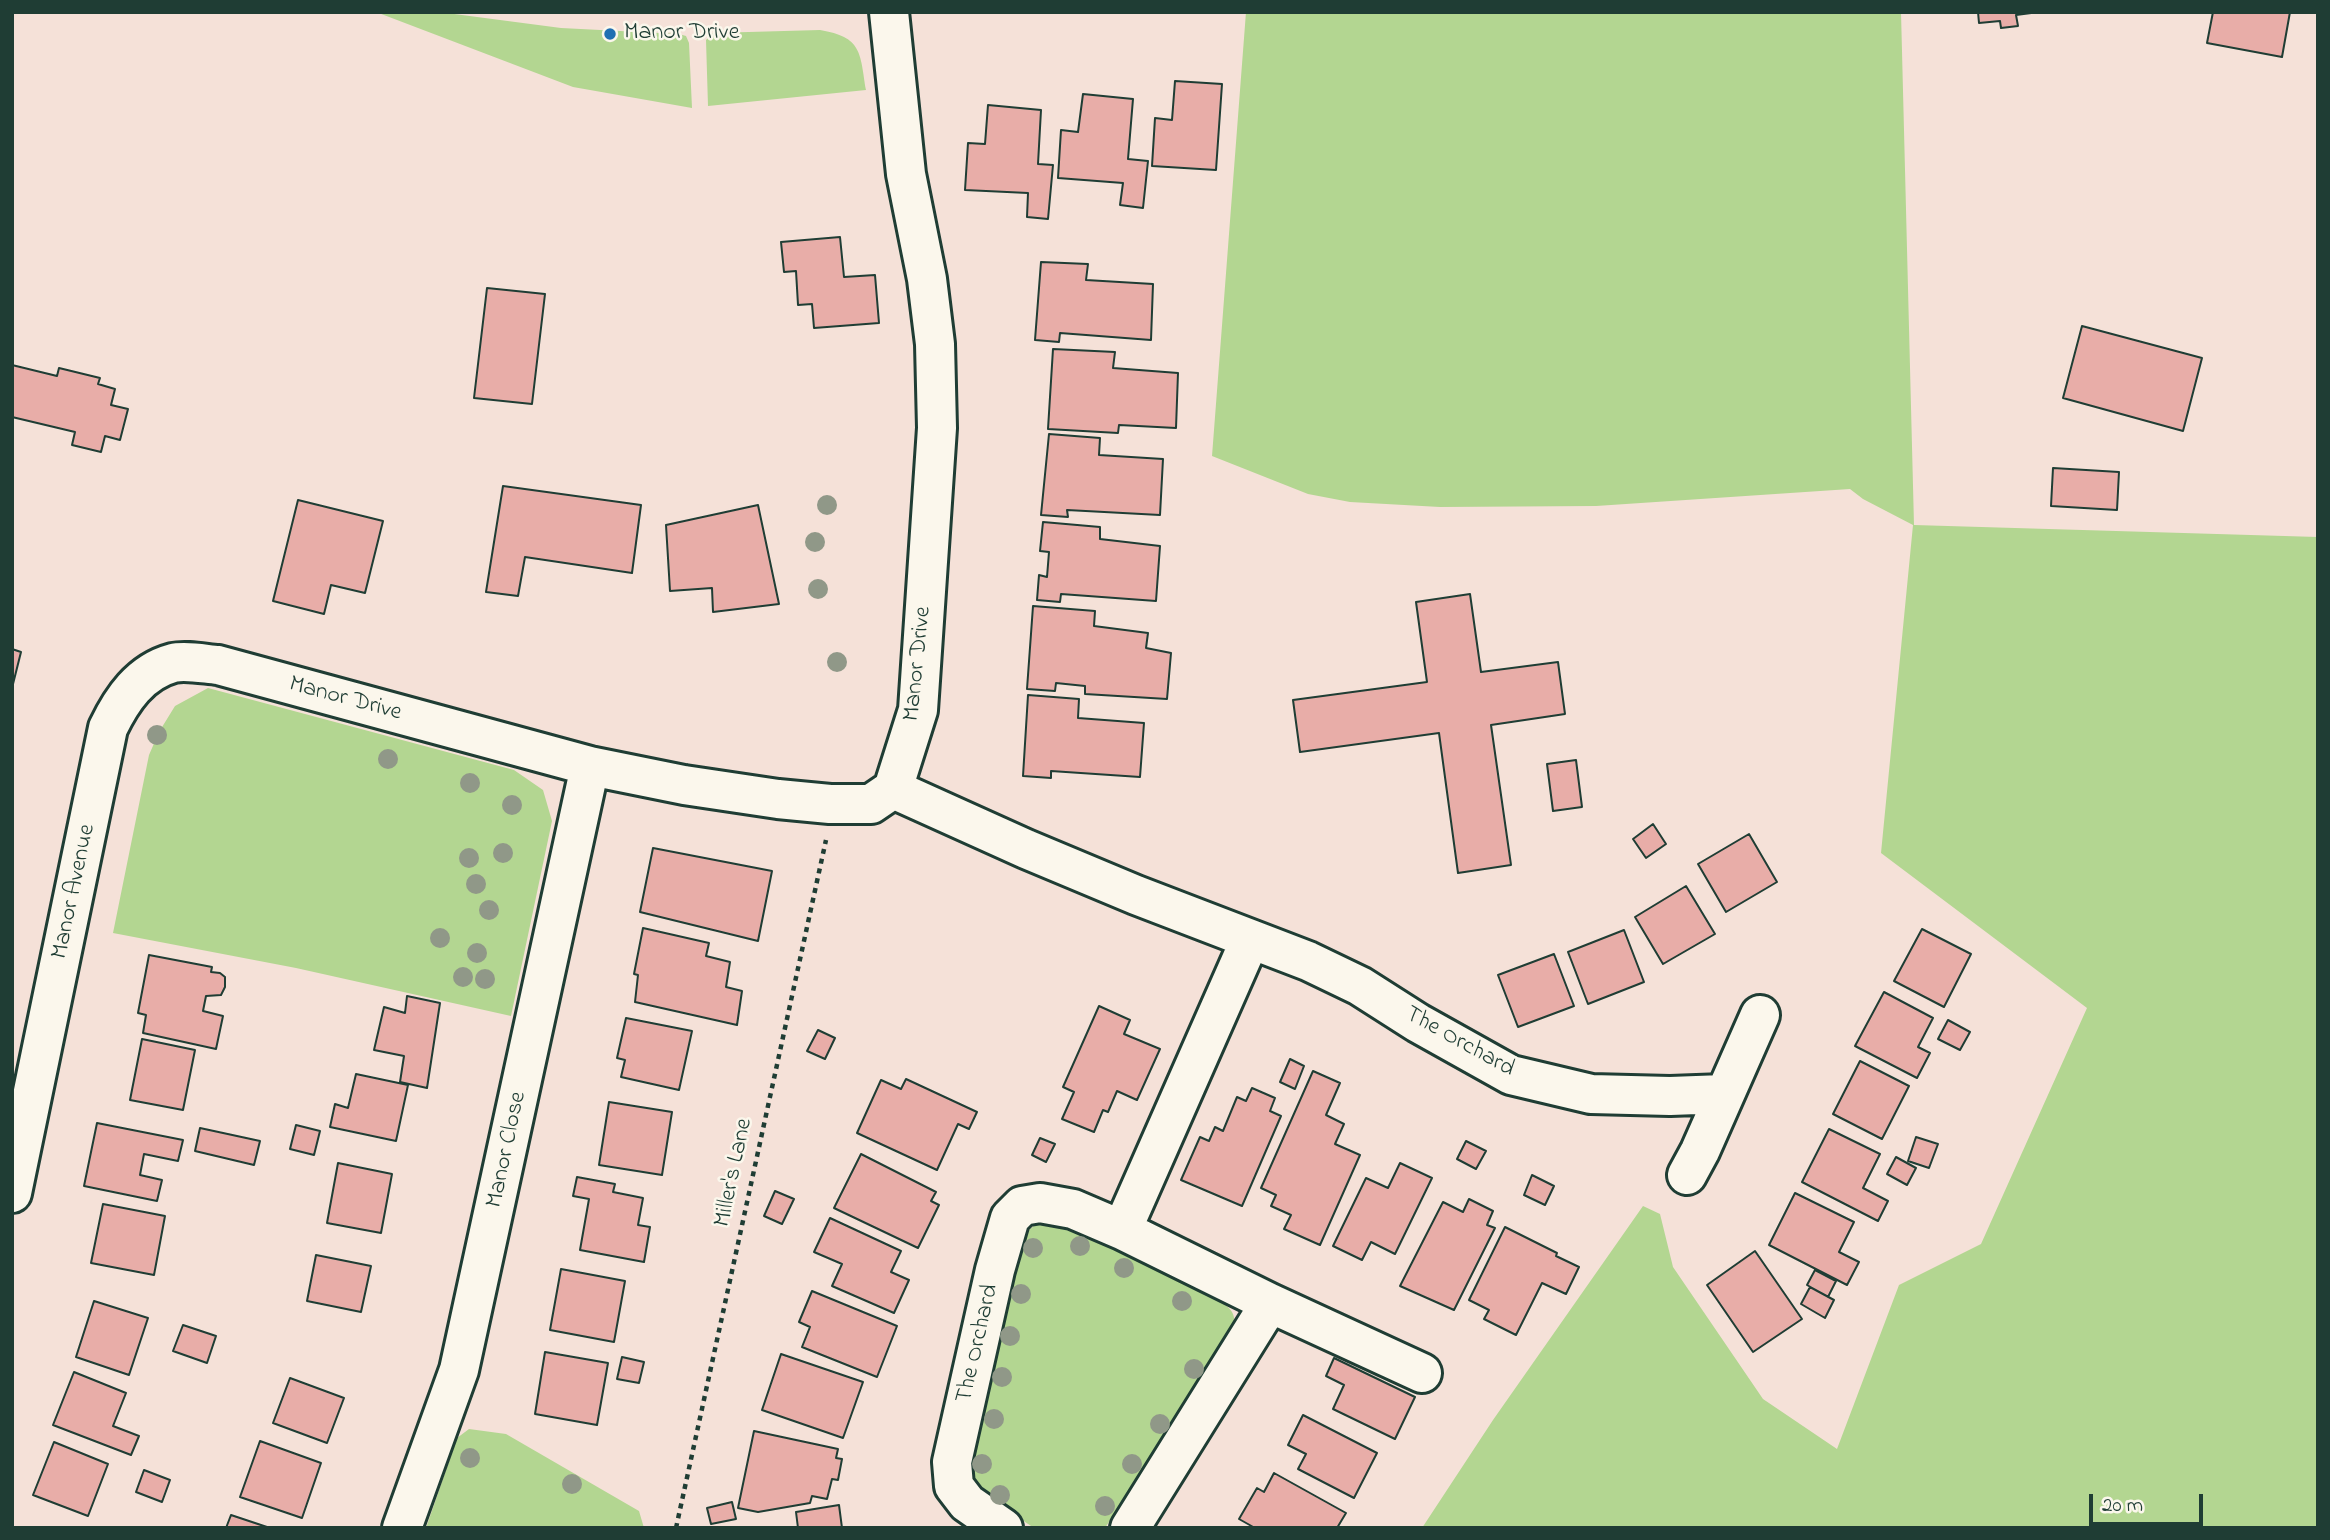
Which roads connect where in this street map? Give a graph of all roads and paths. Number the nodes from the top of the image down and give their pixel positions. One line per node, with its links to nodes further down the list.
1 (889, 12): 4 (street, Manor Drive)
2 (218, 665): 3 (street, Manor Drive); 10 (street, Manor Avenue)
3 (590, 766): 4 (street, Manor Drive); 14 (street, Manor Close)
4 (893, 789): 6 (street, The Orchard)
5 (827, 836): 15 (path, Miller's Lane)
6 (1250, 940): 8 (street, The Orchard); 11 (street)
7 (1760, 1015): 8 (street)
8 (1724, 1094): 9 (street)
9 (1686, 1175)
10 (12, 1193)
11 (1122, 1230): 12 (street, The Orchard); 16 (street, The Orchard)
12 (1270, 1303): 13 (street, The Orchard); 17 (street)
13 (1422, 1373)
14 (402, 1528)
15 (676, 1528)
16 (1003, 1528)
17 (1130, 1528)

